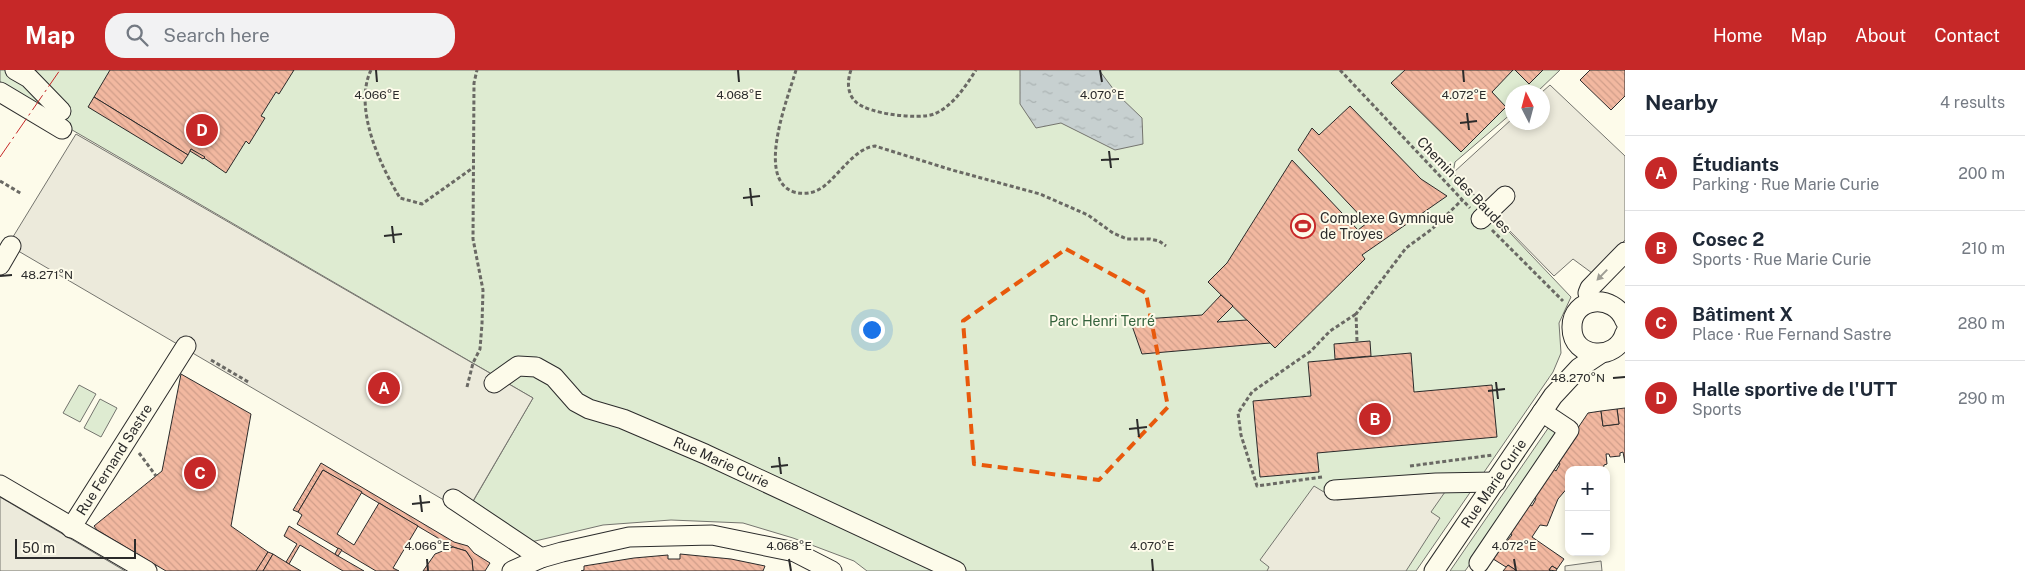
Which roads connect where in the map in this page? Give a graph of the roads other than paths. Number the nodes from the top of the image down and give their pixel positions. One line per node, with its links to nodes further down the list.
1 (15, 70): 2 (street)
2 (0, 92)
3 (1505, 196): 4 (street)
4 (1481, 219)
5 (11, 246): 7 (street)
6 (1625, 252): 8 (street, Rue Marie Curie, one-way to 8)
7 (0, 265)
8 (1600, 303): 9 (street); 11 (street, Rue Marie Curie)
9 (1625, 321)
10 (1625, 333): 13 (street, Rue Marie Curie)
11 (1574, 337): 13 (street); 15 (street, Rue Marie Curie)
12 (186, 346): 21 (street, Rue Fernand Sastre)
13 (1612, 355): 15 (street, Rue Marie Curie)
14 (494, 383): 27 (street, Rue Marie Curie)
15 (1553, 396): 16 (street, Rue Marie Curie)
16 (1542, 412): 17 (street, Rue Marie Curie); 23 (street)
17 (1496, 482): 18 (street); 28 (street, Rue Marie Curie)
18 (1330, 484)
19 (0, 485): 21 (street, Rue Fernand Sastre)
20 (453, 499): 22 (street)
21 (71, 528): 24 (street)
22 (541, 558): 25 (street); 26 (street)
23 (1479, 563)
24 (147, 571)
25 (512, 571)
26 (832, 571)
27 (956, 571)
28 (1434, 571)

